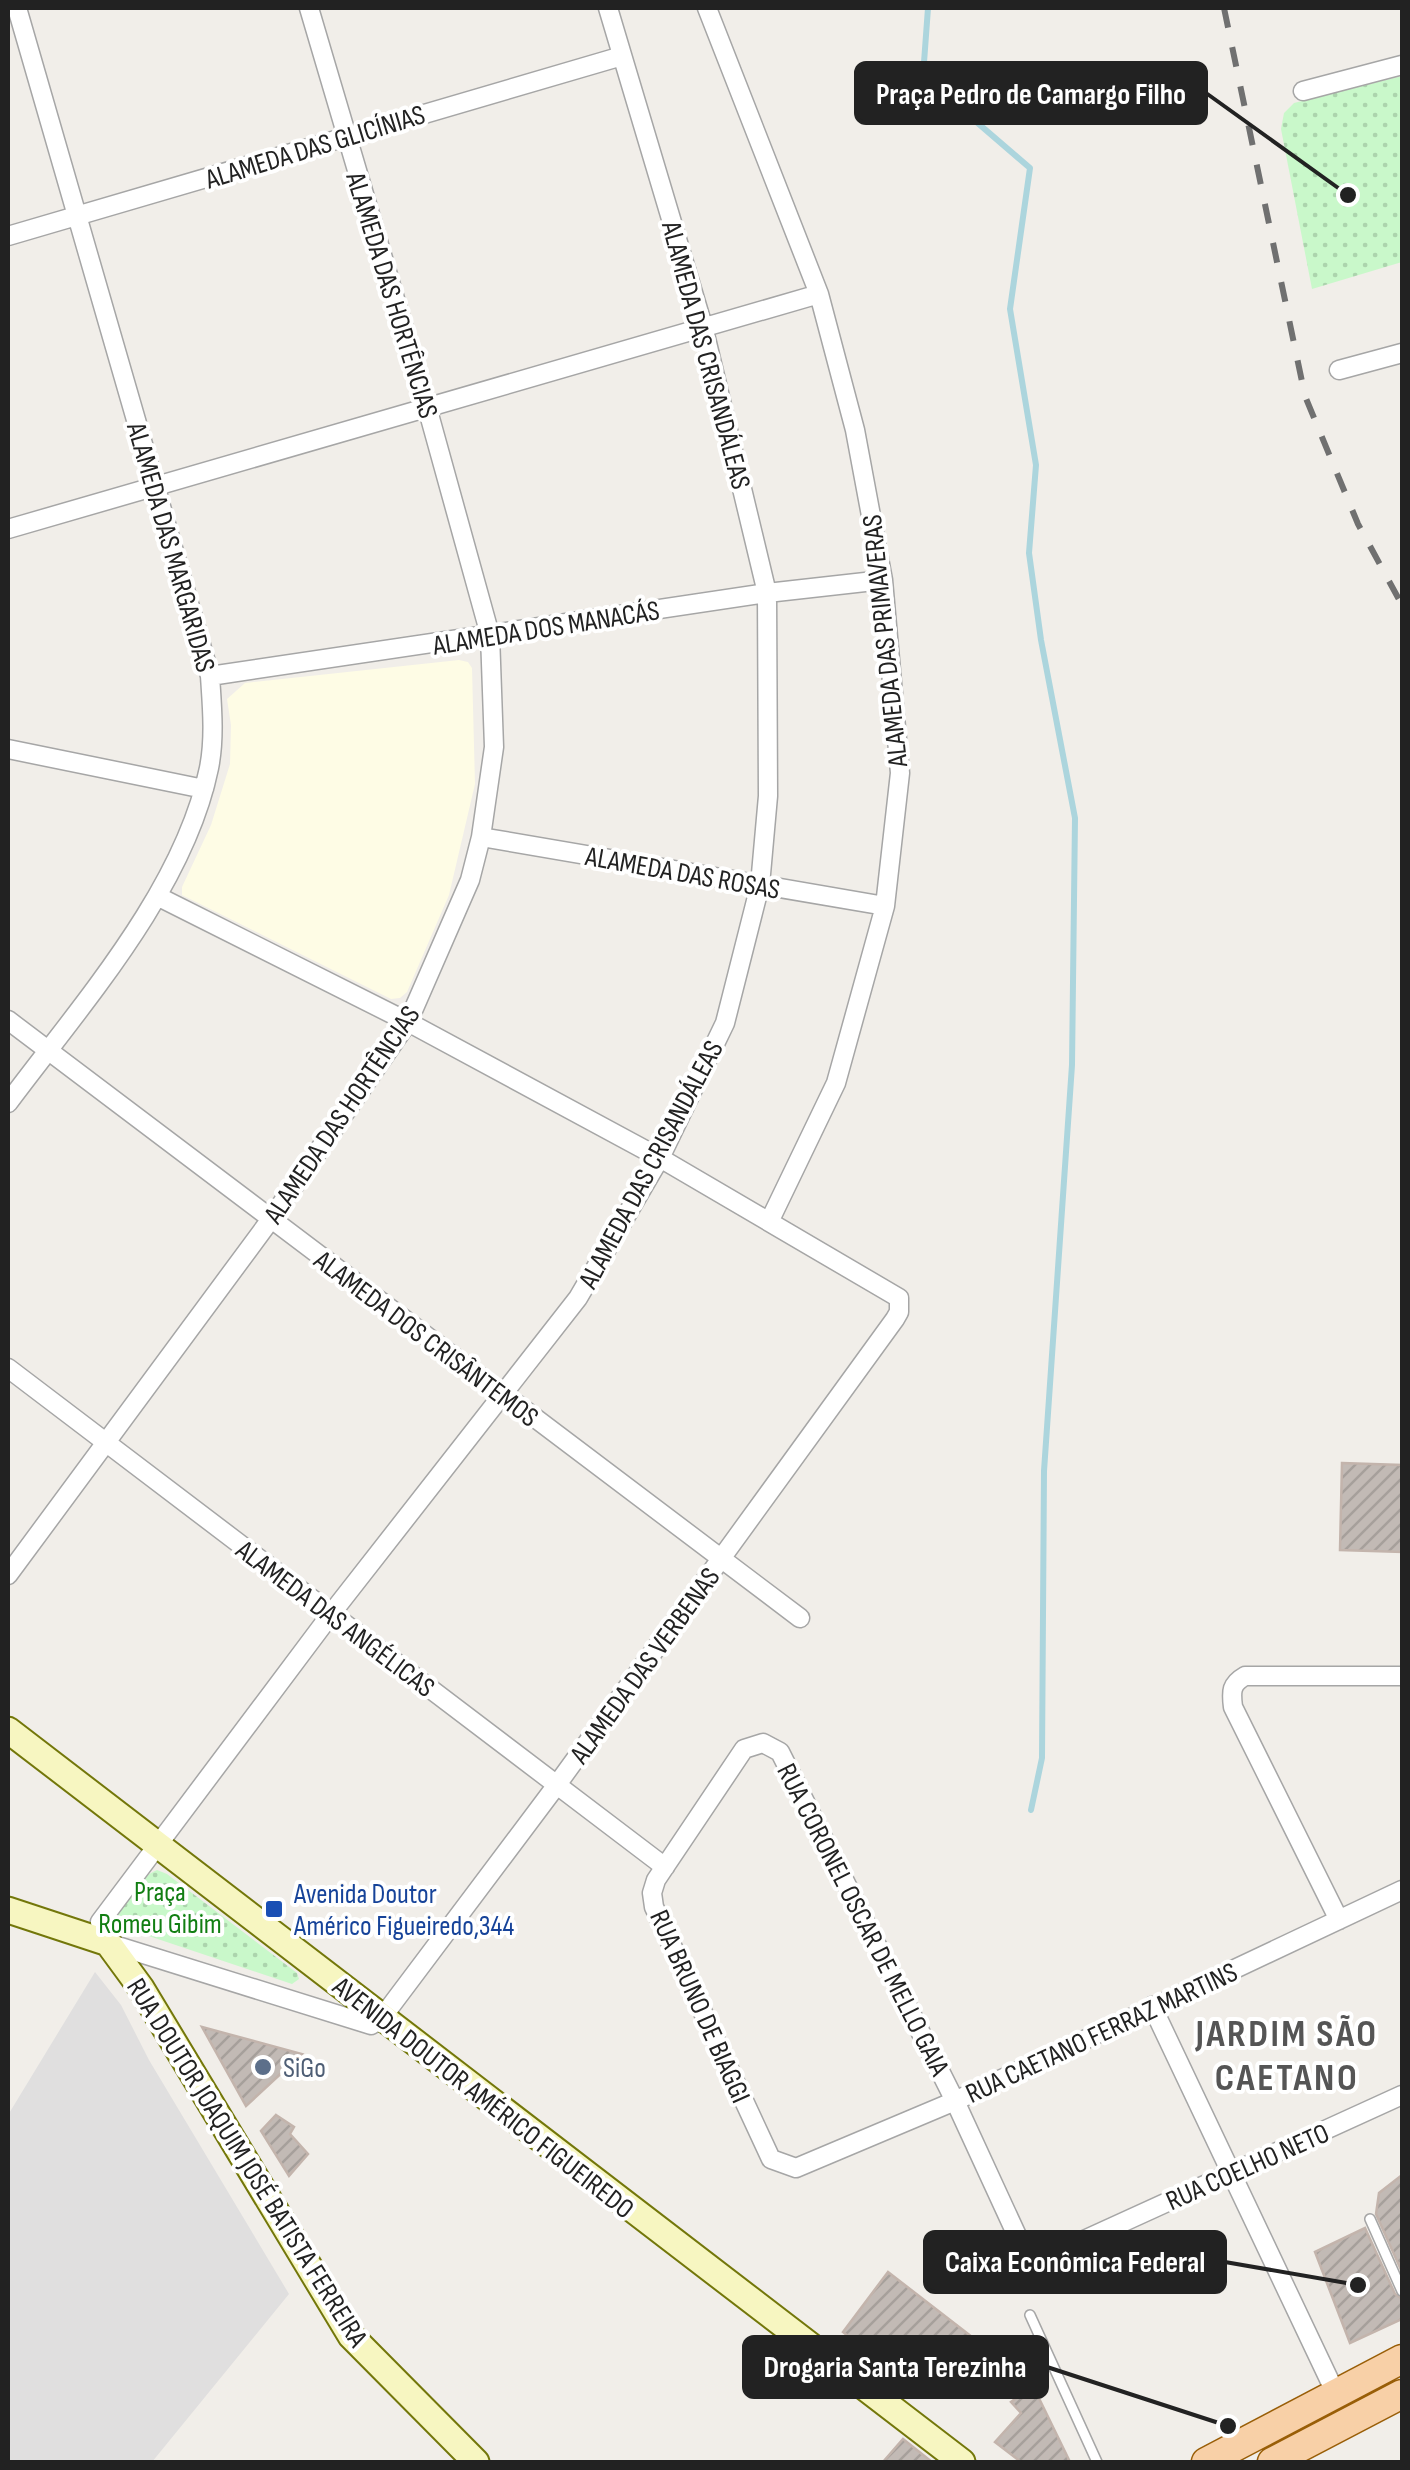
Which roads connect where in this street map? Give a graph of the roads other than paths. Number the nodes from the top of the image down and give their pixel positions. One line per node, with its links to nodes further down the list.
1 (18, 8): 9 (street, ALAMEDA DAS MARGARIDAS)
2 (309, 8): 8 (street, ALAMEDA DAS HORTÊNCIAS)
3 (608, 8): 5 (street, ALAMEDA DAS CRISANDÁLEAS)
4 (706, 8): 11 (street, ALAMEDA DAS PRIMAVERAS)
5 (622, 56): 8 (street, ALAMEDA DAS GLICÍNIAS); 12 (street, ALAMEDA DAS CRISANDÁLEAS)
6 (1402, 65): 7 (street)
7 (1303, 90)
8 (346, 138): 9 (street, ALAMEDA DAS GLICÍNIAS); 15 (street, ALAMEDA DAS HORTÊNCIAS)
9 (76, 217): 10 (street, ALAMEDA DAS GLICÍNIAS); 16 (street, ALAMEDA DAS MARGARIDAS)
10 (8, 236)
11 (819, 294): 12 (street); 18 (street, ALAMEDA DAS PRIMAVERAS)
12 (704, 326): 15 (street); 19 (street, ALAMEDA DAS CRISANDÁLEAS)
13 (1402, 353): 14 (street)
14 (1339, 370)
15 (428, 407): 16 (street); 20 (street, ALAMEDA DAS HORTÊNCIAS)
16 (155, 484): 17 (street); 21 (street, ALAMEDA DAS MARGARIDAS)
17 (8, 528)
18 (883, 580): 19 (street, ALAMEDA DOS MANACÁS); 27 (street, ALAMEDA DAS PRIMAVERAS)
19 (767, 593): 20 (street, ALAMEDA DOS MANACÁS); 25 (street, ALAMEDA DAS CRISANDÁLEAS)
20 (490, 635): 21 (street, ALAMEDA DOS MANACÁS); 24 (street, ALAMEDA DAS HORTÊNCIAS)
21 (210, 676): 23 (street, ALAMEDA DAS MARGARIDAS)
22 (8, 749): 23 (street)
23 (204, 789): 26 (street, ALAMEDA DAS MARGARIDAS)
24 (481, 837): 25 (street, ALAMEDA DAS ROSAS); 29 (street, ALAMEDA DAS HORTÊNCIAS)
25 (760, 885): 27 (street, ALAMEDA DAS ROSAS); 32 (street, ALAMEDA DAS CRISANDÁLEAS)
26 (160, 896): 29 (street); 30 (street, ALAMEDA DAS MARGARIDAS)
27 (885, 906): 34 (street, ALAMEDA DAS PRIMAVERAS)
28 (8, 1020): 30 (street, ALAMEDA DOS CRISÂNTEMOS)
29 (408, 1022): 32 (street); 33 (street, ALAMEDA DAS HORTÊNCIAS)
30 (47, 1051): 31 (street, ALAMEDA DAS MARGARIDAS); 33 (street, ALAMEDA DOS CRISÂNTEMOS)
31 (8, 1103)
32 (660, 1158): 34 (street); 36 (street, ALAMEDA DAS CRISANDÁLEAS)
33 (270, 1219): 36 (street, ALAMEDA DOS CRISÂNTEMOS); 37 (street, ALAMEDA DAS HORTÊNCIAS)
34 (770, 1220): 38 (street, ALAMEDA DAS VERBENAS)
35 (8, 1368): 37 (street, ALAMEDA DAS ANGÉLICAS)
36 (502, 1394): 38 (street, ALAMEDA DOS CRISÂNTEMOS); 40 (street, ALAMEDA DAS CRISANDÁLEAS)
37 (108, 1443): 39 (street, ALAMEDA DAS HORTÊNCIAS); 40 (street, ALAMEDA DAS ANGÉLICAS)
38 (721, 1559): 41 (street, ALAMEDA DOS CRISÂNTEMOS); 45 (street, ALAMEDA DAS VERBENAS)
39 (8, 1575)
40 (331, 1614): 45 (street, ALAMEDA DAS ANGÉLICAS); 46 (street, ALAMEDA DAS CRISANDÁLEAS)
41 (800, 1618)
42 (1402, 1676): 50 (street)
43 (8, 1730): 46 (main road, AVENIDA DOUTOR AMÉRICO FIGUEIREDO)
44 (763, 1743): 47 (street, RUA BRUNO DE BIAGGI); 55 (street, RUA CORONEL OSCAR DE MELLO GAIA)
45 (556, 1786): 47 (street, ALAMEDA DAS ANGÉLICAS); 53 (street, ALAMEDA DAS VERBENAS)
46 (158, 1844): 51 (street, ALAMEDA DAS CRISANDÁLEAS); 53 (main road, AVENIDA DOUTOR AMÉRICO FIGUEIREDO)
47 (665, 1867): 56 (street, RUA BRUNO DE BIAGGI)
48 (1402, 1890): 50 (street, RUA CAETANO FERRAZ MARTINS)
49 (8, 1910): 51 (main road)
50 (1339, 1920): 52 (street, RUA CAETANO FERRAZ MARTINS)
51 (108, 1943): 53 (street); 65 (main road, RUA DOUTOR JOAQUIM JOSÉ BATISTA FERREIRA)
52 (1152, 2006): 55 (street, RUA CAETANO FERRAZ MARTINS); 57 (street)
53 (381, 2019): 66 (main road, AVENIDA DOUTOR AMÉRICO FIGUEIREDO)
54 (1402, 2095): 57 (street, RUA COELHO NETO)
55 (956, 2102): 56 (street, RUA CAETANO FERRAZ MARTINS); 59 (street, RUA CORONEL OSCAR DE MELLO GAIA)
56 (796, 2168)
57 (1232, 2171): 59 (street, RUA COELHO NETO); 63 (street)
58 (1370, 2219): 60 (lane)
59 (1038, 2261)
60 (1402, 2291)
61 (1030, 2315): 67 (lane)
62 (1402, 2358): 63 (main road)
63 (1336, 2394): 68 (main road)
64 (1402, 2394): 69 (main road)
65 (476, 2462)
66 (962, 2462)
67 (1097, 2462)
68 (1206, 2462)
69 (1272, 2462)

